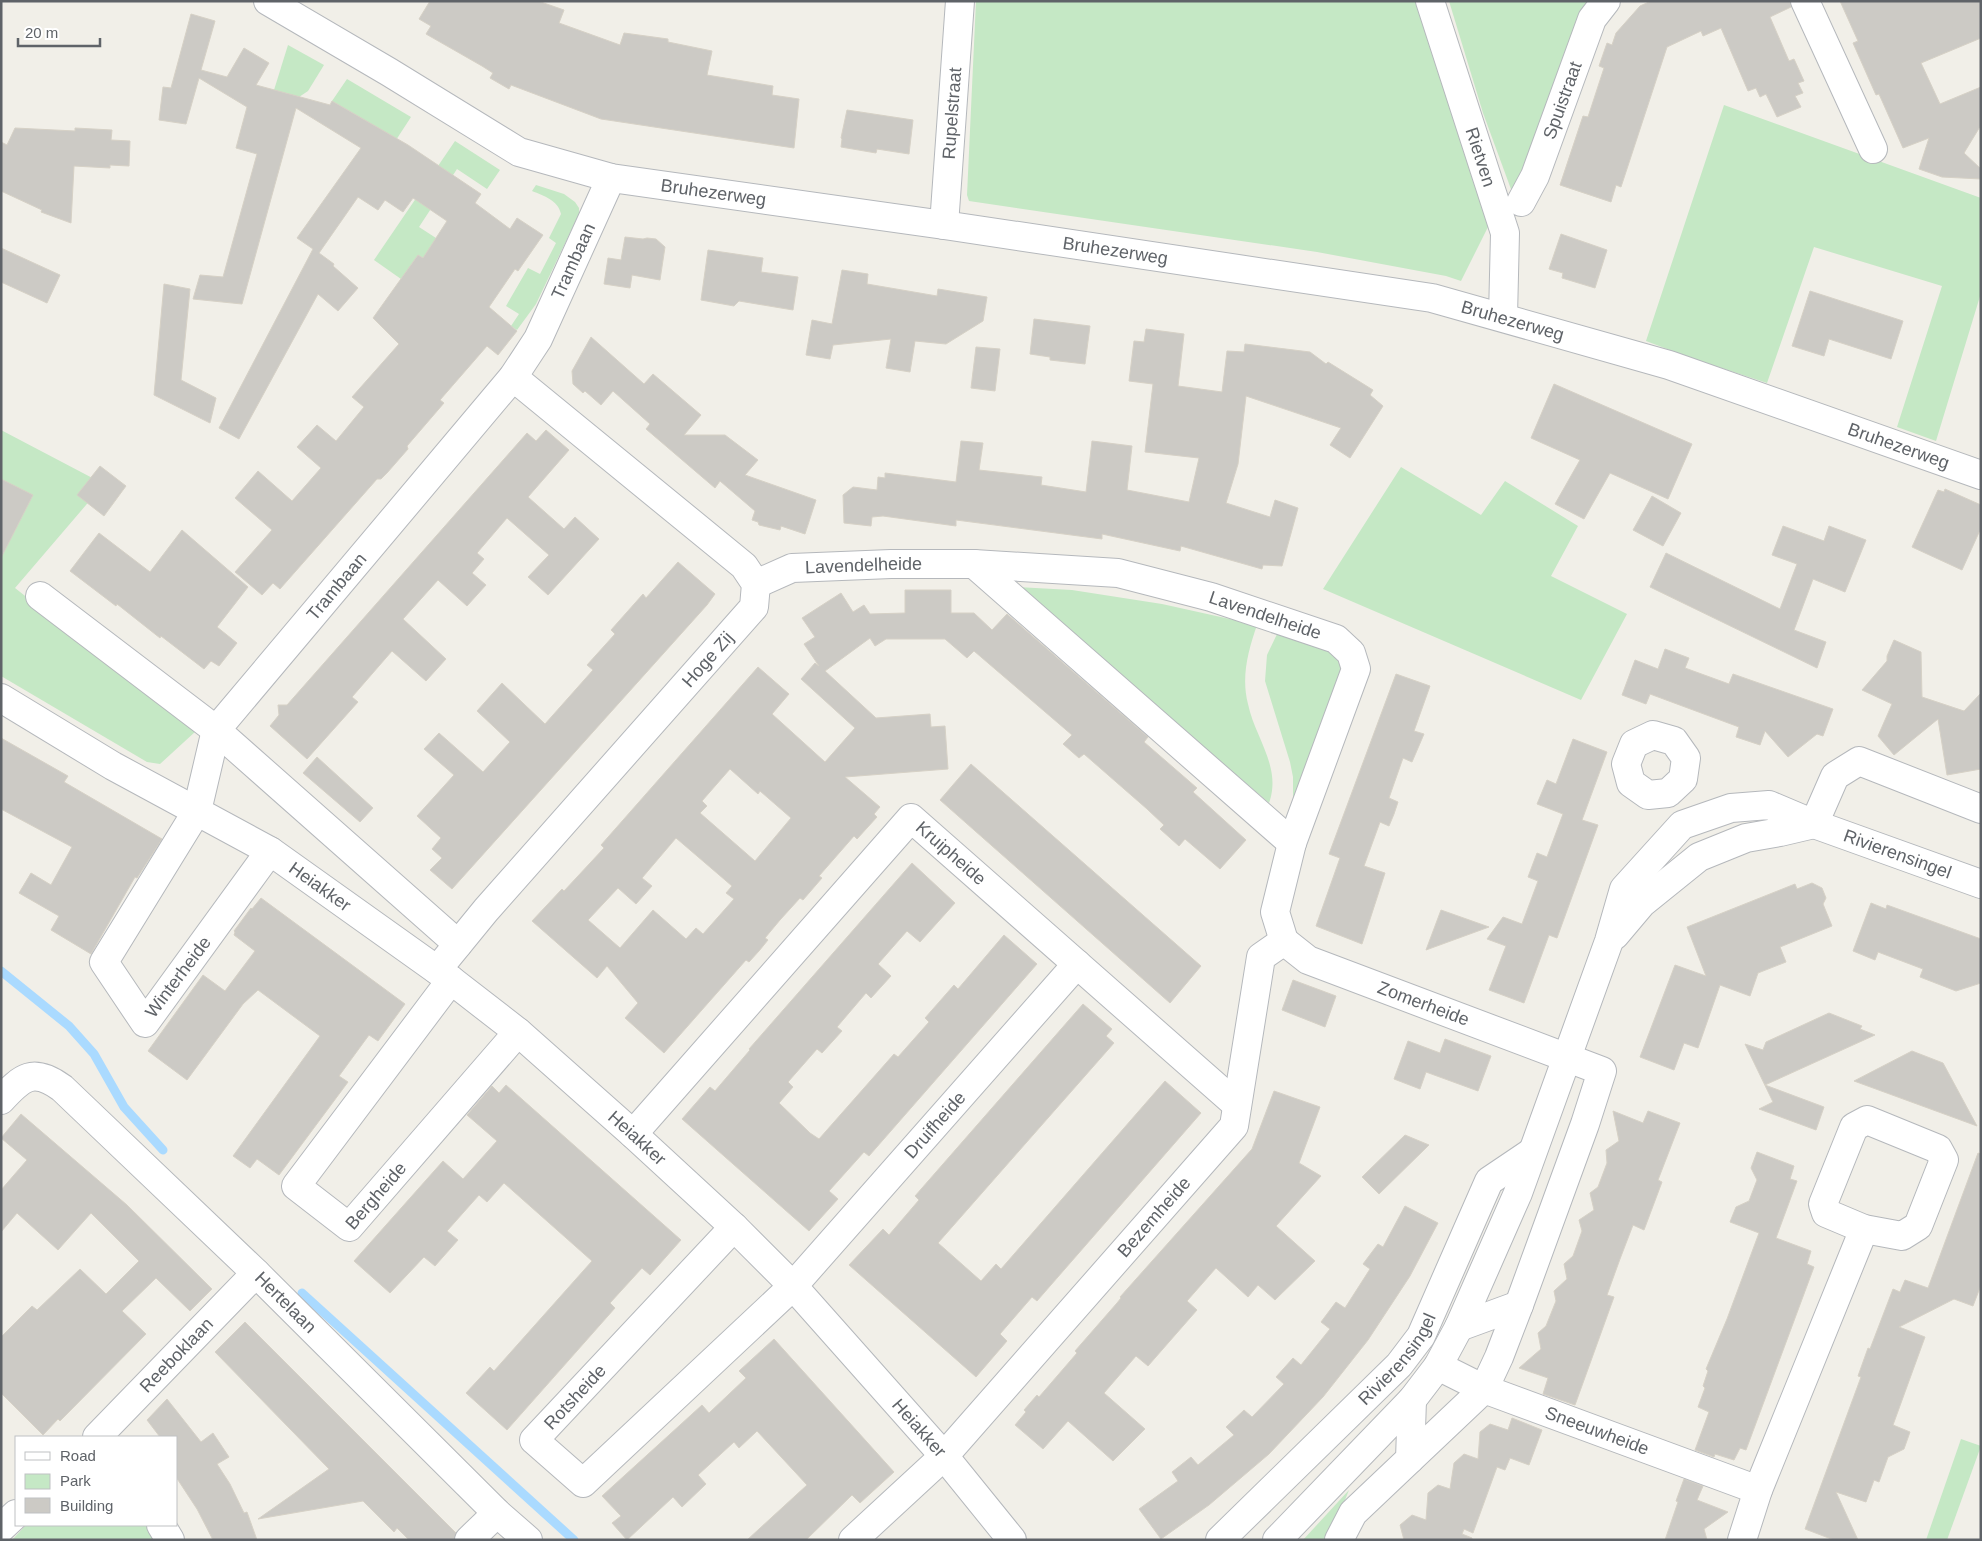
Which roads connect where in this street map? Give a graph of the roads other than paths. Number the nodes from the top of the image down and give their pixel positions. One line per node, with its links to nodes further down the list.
1 (268, 1): 7 (street, Bruhezerweg)
2 (960, 1): 9 (street, Rupelstraat)
3 (1430, 1): 10 (street, Rietven)
4 (1606, 1): 8 (street, Spuistraat)
5 (1804, 1): 6 (street)
6 (1873, 148)
7 (610, 178): 9 (street, Bruhezerweg); 11 (street, Trambaan)
8 (1521, 202)
9 (944, 225): 10 (street, Bruhezerweg)
10 (1503, 317): 12 (street, Bruhezerweg)
11 (513, 377): 14 (street); 17 (street, Trambaan)
12 (1981, 476)
13 (974, 564): 14 (street, Lavendelheide); 23 (street); 23 (street, Lavendelheide)
14 (756, 584): 29 (street, Hoge Zij)
15 (40, 596): 17 (street)
16 (1, 698): 20 (street)
17 (216, 730): 20 (street, Trambaan); 29 (street)
18 (1668, 793): 22 (street)
19 (1981, 809): 21 (street)
20 (197, 811): 24 (street, Heiakker); 24 (street, Winterheide)
21 (1814, 824): 22 (street, Rivierensingel); 25 (street, Rivierensingel); 26 (street, Rivierensingel)
22 (1682, 825): 25 (street); 28 (street, Rivierensingel)
23 (1292, 843): 27 (street, Lavendelheide)
24 (270, 851): 31 (street, Heiakker)
25 (1699, 857): 28 (street, Rivierensingel)
26 (1981, 884)
27 (1284, 942): 33 (street, Zomerheide); 35 (street, Bezemheide)
28 (1609, 942): 33 (street, Rivierensingel)
29 (458, 944): 31 (street, Hoge Zij)
30 (1077, 964): 35 (street, Kruipheide); 36 (street, Kruipheide); 41 (street, Druifheide)
31 (444, 975): 32 (street, Heiakker); 32 (street, Bergheide)
32 (518, 1032): 36 (street, Heiakker)
33 (1567, 1058): 37 (street, Rivierensingel); 42 (street)
34 (1, 1100): 40 (street, Hertelaan)
35 (1237, 1105): 48 (street, Bezemheide)
36 (634, 1134): 38 (street, Heiakker)
37 (1532, 1152): 43 (street, Rivierensingel); 60 (street, Rivierensingel)
38 (734, 1227): 41 (street, Heiakker); 41 (street, Rotsheide)
39 (1864, 1230): 39 (street); 50 (street)
40 (256, 1273): 47 (street, Reeboklaan); 51 (street, Hertelaan)
41 (793, 1286): 48 (street, Heiakker)
42 (1519, 1305): 43 (street, Rivierensingel); 45 (street)
43 (1459, 1327): 44 (street, Rivierensingel)
44 (1438, 1366): 45 (street, Sneeuwheide); 46 (street, Rivierensingel)
45 (1484, 1389): 49 (street); 50 (street, Sneeuwheide)
46 (1412, 1400): 49 (street); 61 (street, Rivierensingel)
47 (98, 1436)
48 (944, 1456): 58 (street, Bezemheide); 59 (street, Heiakker)
49 (1410, 1459): 62 (street)
50 (1758, 1490): 63 (street)
51 (497, 1513): 56 (street); 57 (street, Hertelaan)
52 (15, 1515): 54 (street)
53 (162, 1526): 55 (street)
54 (1, 1528)
55 (170, 1540)
56 (469, 1540)
57 (528, 1540)
58 (853, 1540)
59 (1012, 1540)
60 (1220, 1540)
61 (1277, 1540)
62 (1339, 1540)
63 (1742, 1540)

